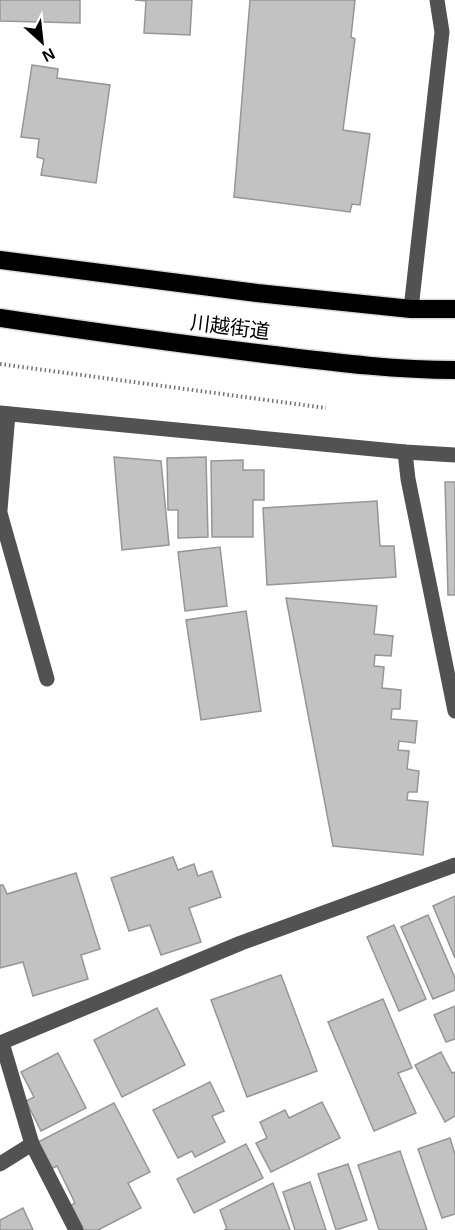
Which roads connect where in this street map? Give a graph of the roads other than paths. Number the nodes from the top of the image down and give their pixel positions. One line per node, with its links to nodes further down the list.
1 (437, 0): 2 (street)
2 (449, 31): 4 (street)
3 (0, 260): 4 (highway, 川越街道)
4 (411, 309): 5 (highway, 川越街道)
5 (455, 309)
6 (0, 318): 7 (highway, 川越街道)
7 (455, 370)
8 (4, 413): 9 (street); 11 (street)
9 (405, 452): 10 (street); 13 (street)
10 (455, 455)
11 (0, 511): 12 (street)
12 (47, 679)
13 (455, 711)
14 (455, 865): 15 (street)
15 (1, 1043): 16 (street)
16 (32, 1144): 17 (street); 18 (street)
17 (0, 1164)
18 (76, 1230)

